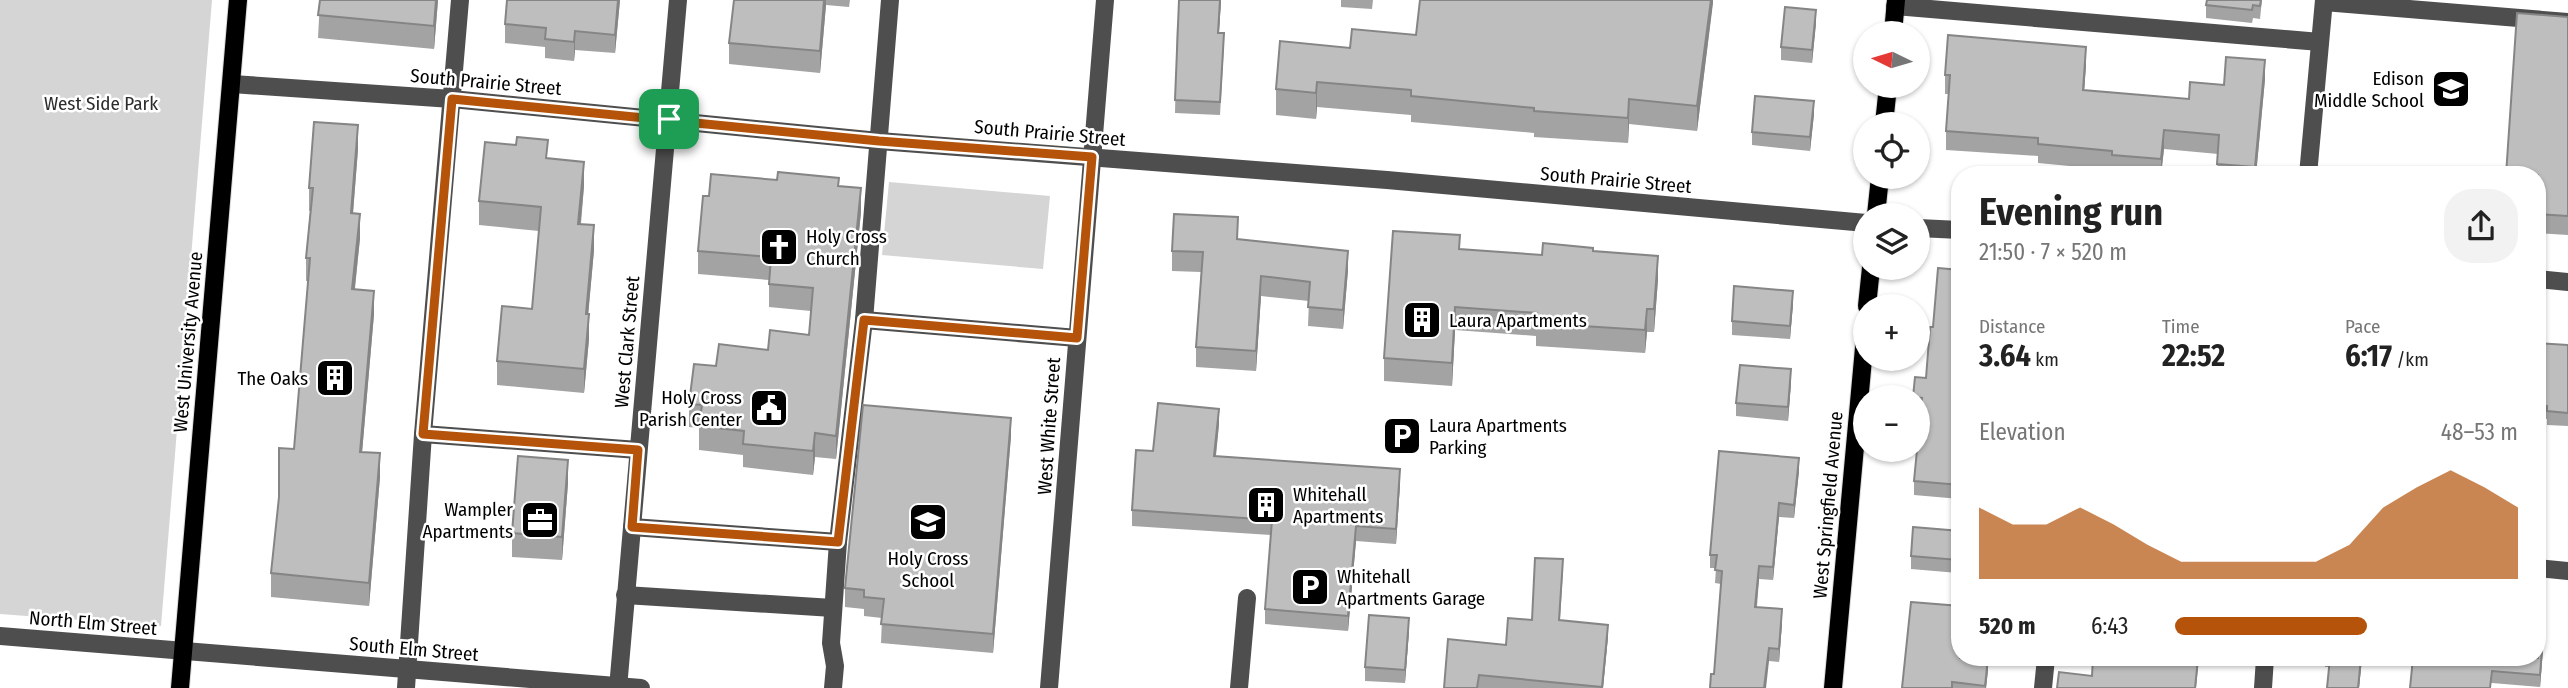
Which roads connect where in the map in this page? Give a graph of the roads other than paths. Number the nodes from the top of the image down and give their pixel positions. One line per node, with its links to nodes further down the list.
1 (238, 0): 11 (main road, West University Avenue)
2 (460, 0): 12 (street)
3 (678, 0): 13 (street, West Clark Street)
4 (890, 0): 14 (street)
5 (1105, 0): 15 (street, West White Street)
6 (2324, 1): 9 (street); 10 (street)
7 (1896, 3): 8 (main road); 10 (street)
8 (1894, 21)
9 (2568, 22)
10 (2320, 42): 16 (street)
11 (232, 84): 12 (street, South Prairie Street); 35 (main road, West University Avenue)
12 (452, 99): 13 (street, South Prairie Street); 25 (street)
13 (669, 119): 14 (street, South Prairie Street); 26 (street, West Clark Street)
14 (879, 141): 15 (street, South Prairie Street); 22 (street)
15 (1092, 157): 17 (street, South Prairie Street); 23 (street, West White Street)
16 (2309, 166)
17 (1853, 222)
18 (1930, 229): 19 (street)
19 (1951, 230)
20 (2546, 280): 21 (street)
21 (2568, 282)
22 (864, 320): 23 (street); 28 (street)
23 (1077, 338): 43 (street, West White Street)
24 (1862, 371): 45 (main road, West Springfield Avenue)
25 (423, 434): 26 (street); 38 (street)
26 (638, 450): 27 (street, West Clark Street)
27 (632, 527): 28 (street); 31 (street, West Clark Street)
28 (838, 542): 33 (street)
29 (2546, 569): 30 (street)
30 (2568, 571)
31 (625, 596): 33 (street); 39 (street, West Clark Street)
32 (1247, 598): 44 (street)
33 (832, 608): 42 (street)
34 (0, 636): 35 (street, North Elm Street)
35 (183, 651): 38 (street, South Elm Street); 40 (main road, West University Avenue)
36 (2045, 666): 46 (street)
37 (2264, 666): 47 (street)
38 (407, 679): 39 (street, South Elm Street)
39 (618, 687): 41 (street, South Elm Street)
40 (180, 688)
41 (641, 688)
42 (833, 688)
43 (1049, 688)
44 (1240, 688)
45 (1833, 688)
46 (2043, 688)
47 (2263, 688)

